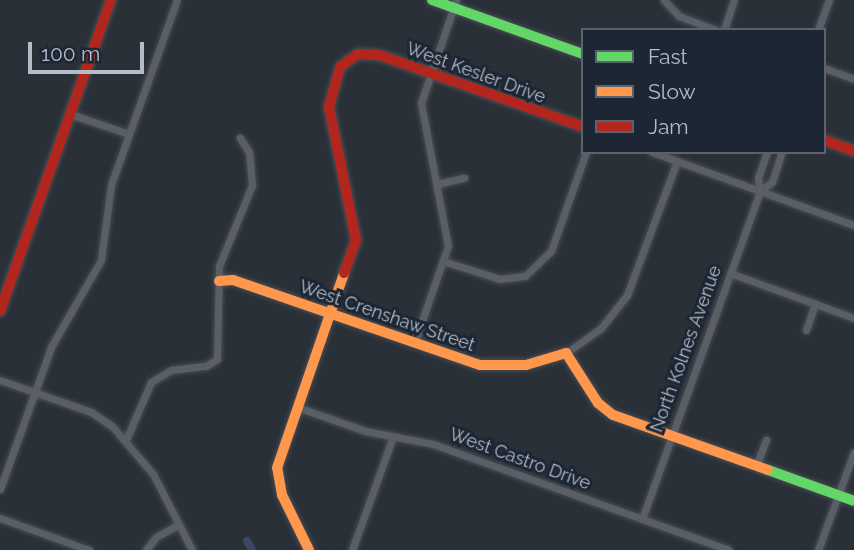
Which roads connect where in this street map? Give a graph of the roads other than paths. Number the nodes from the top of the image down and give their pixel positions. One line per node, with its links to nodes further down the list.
1 (111, 0): 15 (street)
2 (177, 0): 17 (street)
3 (432, 0): 7 (street)
4 (664, 0): 8 (street)
5 (734, 0): 9 (street)
6 (829, 0): 10 (street)
7 (455, 4): 11 (street); 13 (street)
8 (711, 28)
9 (725, 28)
10 (819, 28)
11 (581, 53)
12 (826, 69): 14 (street)
13 (429, 73): 16 (street, West Kesler Drive); 27 (street); 35 (street, West Kesler Drive)
14 (854, 79)
15 (70, 114): 17 (street); 34 (street)
16 (581, 126)
17 (129, 134): 41 (street)
18 (240, 138): 32 (street)
19 (826, 142): 20 (street)
20 (854, 151)
21 (585, 154): 30 (street)
22 (658, 154): 25 (street)
23 (766, 154): 28 (street, North Kolnes Avenue)
24 (781, 154): 28 (street, North Kolnes Avenue)
25 (677, 161): 28 (street); 39 (street)
26 (464, 178): 27 (street)
27 (437, 184): 30 (street)
28 (760, 191): 29 (street); 31 (street, North Kolnes Avenue)
29 (854, 225)
30 (443, 261): 38 (street)
31 (730, 274): 33 (street); 43 (street, North Kolnes Avenue)
32 (219, 281): 35 (street, West Crenshaw Street); 45 (street)
33 (815, 304): 36 (street); 37 (street)
34 (0, 311)
35 (331, 314): 38 (street, West Crenshaw Street); 42 (street)
36 (854, 318)
37 (806, 330)
38 (414, 344): 39 (street, West Crenshaw Street)
39 (566, 353): 43 (street)
40 (0, 380): 41 (street)
41 (34, 392): 45 (street); 49 (street)
42 (298, 407): 44 (street, West Castro Drive); 58 (street)
43 (671, 436): 48 (street); 53 (street, North Kolnes Avenue)
44 (393, 437): 53 (street, West Castro Drive); 59 (street)
45 (126, 440): 54 (street)
46 (766, 440): 48 (street)
47 (854, 452): 50 (street)
48 (756, 466): 50 (street)
49 (0, 489)
50 (838, 495): 51 (street); 61 (street)
51 (854, 501)
52 (0, 518): 55 (street)
53 (642, 519): 60 (street, West Castro Drive)
54 (179, 524): 56 (street); 57 (street)
55 (89, 550)
56 (146, 550)
57 (192, 550)
58 (309, 550)
59 (352, 550)
60 (729, 550)
61 (818, 550)

